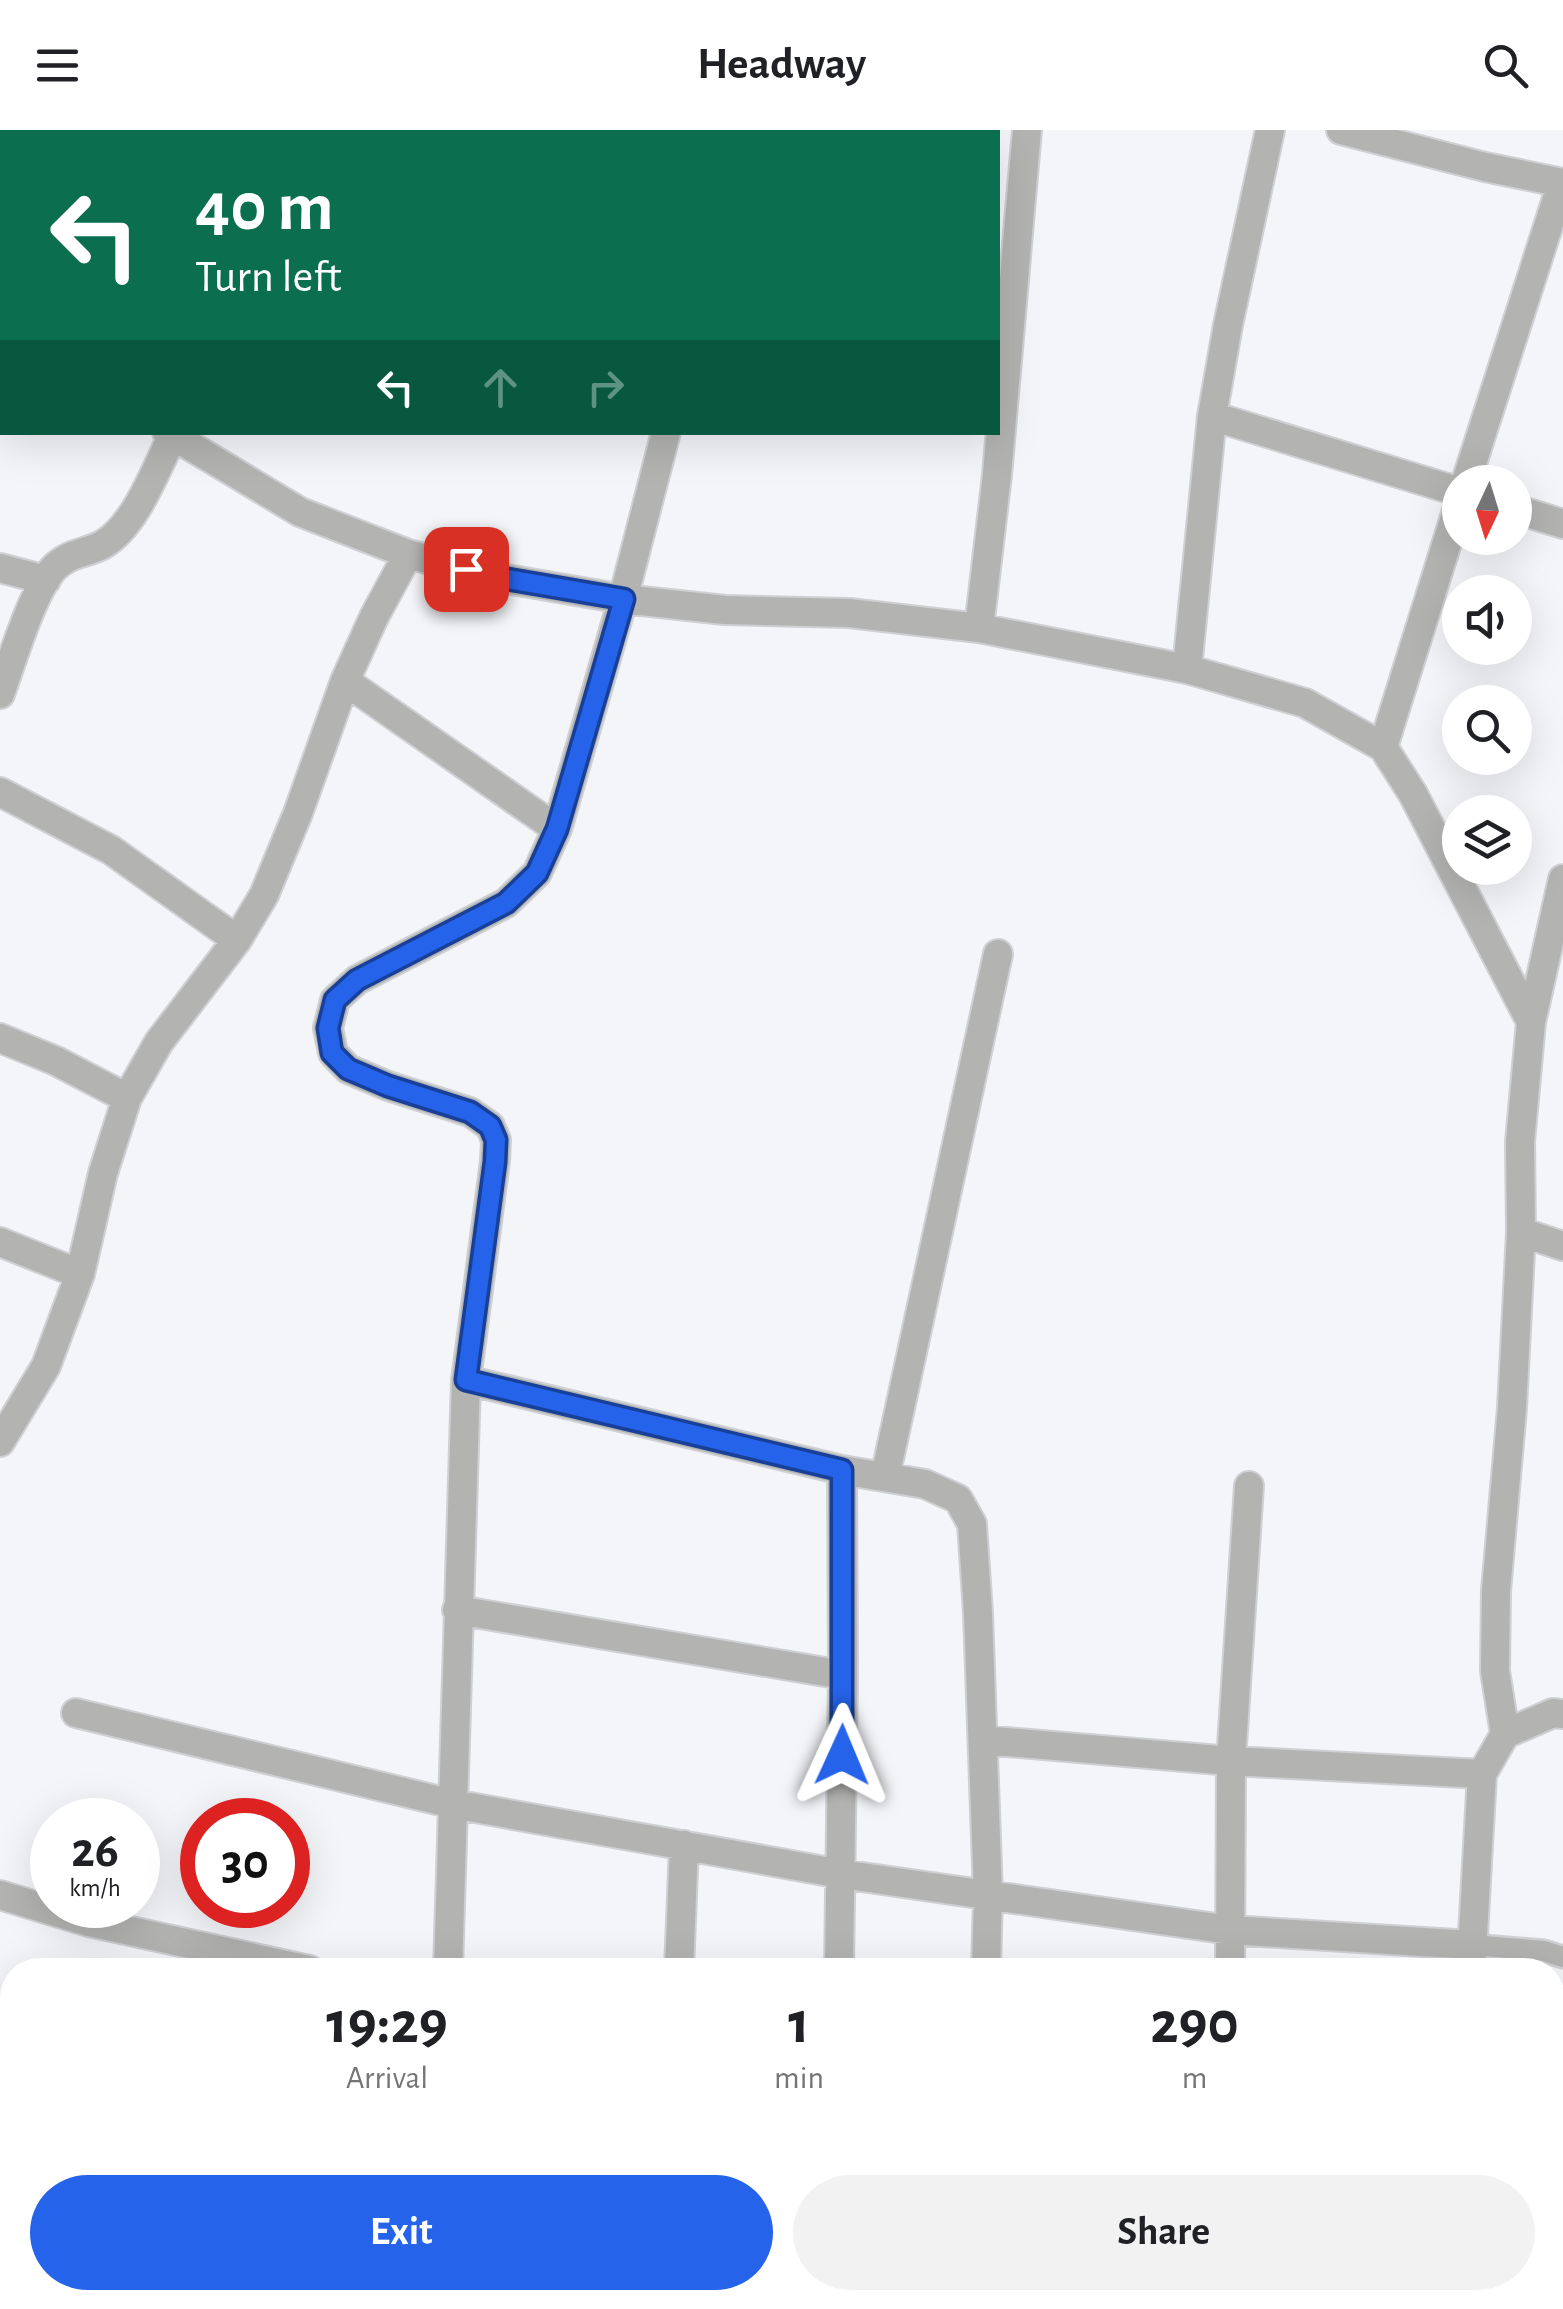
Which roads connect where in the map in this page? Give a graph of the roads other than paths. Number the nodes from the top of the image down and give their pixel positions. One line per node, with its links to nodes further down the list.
1 (1028, 130): 6 (street)
2 (1270, 130): 5 (street)
3 (1341, 130): 4 (street)
4 (1562, 183): 11 (street)
5 (1212, 416): 12 (street); 21 (street)
6 (1000, 432)
7 (170, 435): 18 (street)
8 (172, 435): 15 (street)
9 (665, 435): 19 (street)
10 (1000, 435): 20 (street)
11 (1471, 465)
12 (1442, 486)
13 (1532, 514): 14 (street)
14 (1563, 524)
15 (408, 554): 19 (street); 22 (street)
16 (1443, 555): 24 (street)
17 (0, 568): 18 (street)
18 (46, 580): 23 (street)
19 (624, 599): 20 (street); 26 (street)
20 (979, 628): 21 (street)
21 (1186, 668): 24 (street)
22 (345, 681): 26 (street); 28 (street)
23 (0, 694)
24 (1382, 747): 30 (street)
25 (0, 792): 28 (street)
26 (557, 829): 37 (street)
27 (1563, 879): 30 (street)
28 (237, 940): 32 (street)
29 (998, 954): 40 (street)
30 (1532, 1022): 33 (street)
31 (0, 1038): 32 (street)
32 (126, 1098): 36 (street)
33 (1521, 1232): 35 (street); 46 (street)
34 (0, 1242): 36 (street)
35 (1563, 1246)
36 (80, 1274): 38 (street)
37 (466, 1380): 39 (street); 42 (street)
38 (0, 1442)
39 (842, 1470): 40 (street); 43 (street)
40 (885, 1477): 47 (street)
41 (1249, 1486): 48 (street)
42 (457, 1610): 43 (street); 50 (street)
43 (842, 1676): 52 (street)
44 (76, 1713): 50 (street)
45 (1563, 1714): 46 (street)
46 (1505, 1734): 49 (street)
47 (983, 1740): 48 (street); 53 (street)
48 (1231, 1761): 49 (street); 55 (street)
49 (1482, 1774): 56 (street)
50 (453, 1804): 51 (street); 59 (street)
51 (684, 1844): 52 (street); 60 (street)
52 (840, 1874): 53 (street); 61 (street)
53 (988, 1894): 55 (street); 62 (street)
54 (0, 1895): 58 (street)
55 (1230, 1930): 56 (street); 63 (street)
56 (1472, 1957): 57 (lane)
57 (1563, 1957)
58 (254, 1958)
59 (448, 1958)
60 (679, 1958)
61 (839, 1958)
62 (986, 1958)
63 (1230, 1958)

